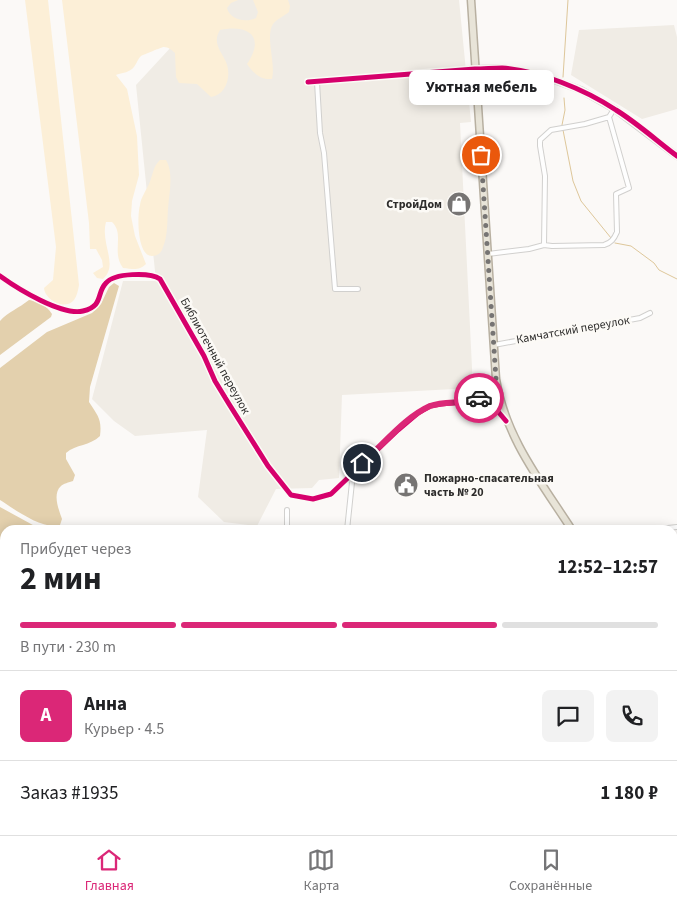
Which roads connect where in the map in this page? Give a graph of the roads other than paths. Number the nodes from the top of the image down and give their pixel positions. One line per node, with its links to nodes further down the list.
1 (471, 0): 2 (highway)
2 (475, 69): 4 (street); 5 (street); 9 (highway)
3 (308, 82): 4 (street)
4 (317, 82): 11 (street)
5 (614, 109): 6 (street); 7 (street)
6 (609, 117): 8 (street); 8 (street)
7 (677, 156)
8 (544, 245): 9 (street)
9 (488, 254): 13 (highway)
10 (0, 276): 20 (street, Библиотечный переулок)
11 (358, 289)
12 (650, 313): 13 (street, Камчатский переулок)
13 (494, 344): 14 (highway)
14 (496, 379): 15 (street, Библиотечный переулок); 16 (highway)
15 (483, 396): 16 (street); 17 (street, Библиотечный переулок)
16 (499, 399): 18 (street); 19 (highway)
17 (473, 401): 18 (street, Библиотечный переулок); 20 (street, Библиотечный переулок)
18 (482, 403): 19 (street, Библиотечный переулок)
19 (506, 420): 24 (highway)
20 (354, 471): 23 (street)
21 (287, 510): 22 (street)
22 (287, 525)
23 (347, 525)
24 (569, 525)

